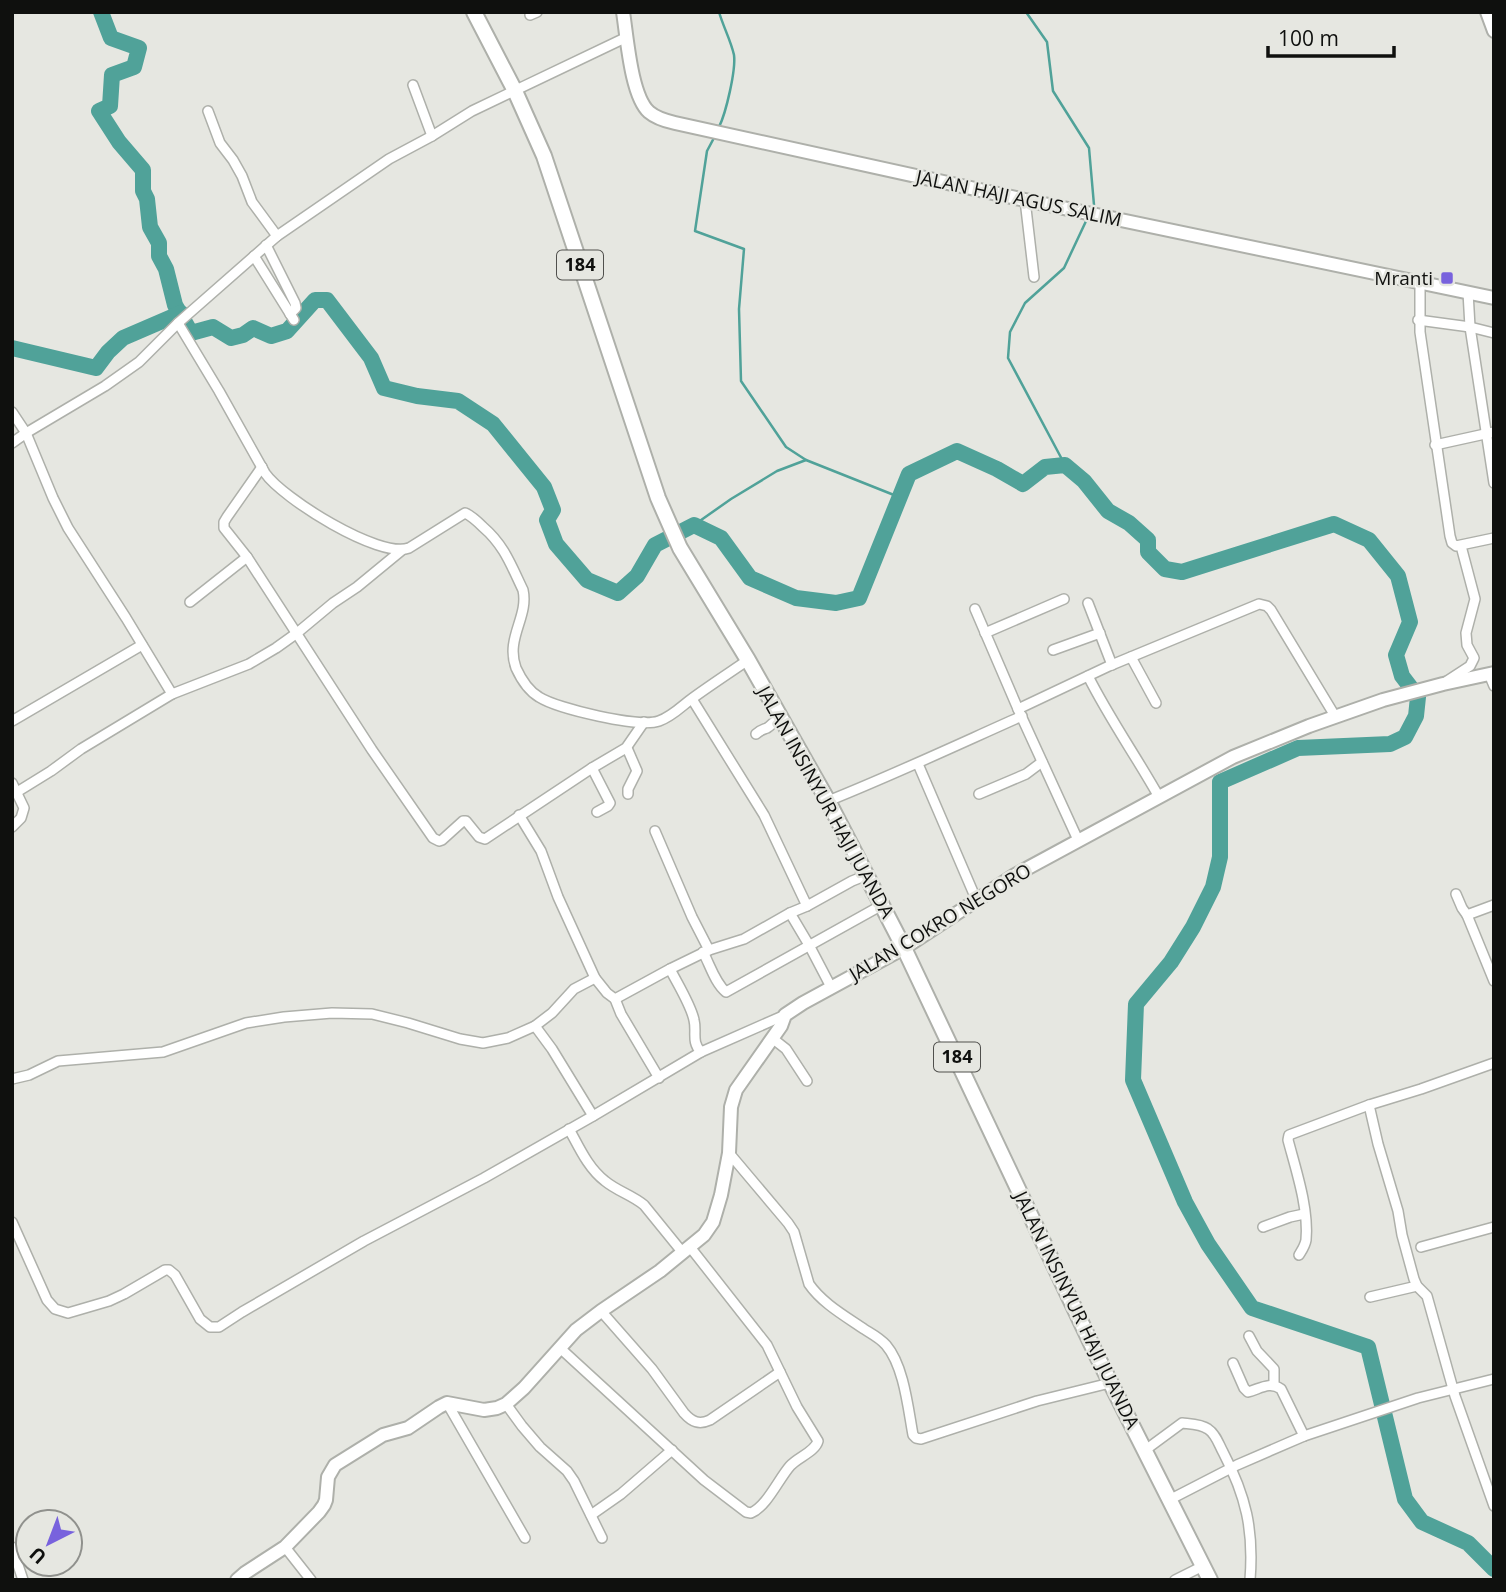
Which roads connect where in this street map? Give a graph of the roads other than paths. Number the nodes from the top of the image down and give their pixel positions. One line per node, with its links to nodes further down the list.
1 (474, 12): 7 (main road, JALAN INSINYUR HAJI JUANDA / 184)
2 (623, 12): 5 (street, JALAN HAJI AGUS SALIM)
3 (1487, 12): 4 (street)
4 (1494, 31)
5 (627, 37): 7 (street); 10 (street, JALAN HAJI AGUS SALIM)
6 (413, 85): 9 (street)
7 (515, 91): 9 (street); 43 (main road, JALAN INSINYUR HAJI JUANDA / 184)
8 (208, 111): 11 (street)
9 (432, 136): 11 (street)
10 (1025, 200): 14 (street); 15 (street, JALAN HAJI AGUS SALIM)
11 (277, 236): 12 (street)
12 (266, 245): 13 (street); 13 (street)
13 (254, 256): 18 (street)
14 (1034, 277)
15 (1420, 282): 16 (street, JALAN HAJI AGUS SALIM); 19 (street)
16 (1468, 292): 17 (street, JALAN HAJI AGUS SALIM); 20 (street)
17 (1494, 298)
18 (182, 320): 23 (street); 27 (street)
19 (1418, 320): 20 (street); 26 (street)
20 (1470, 327): 21 (street); 24 (street)
21 (1494, 333)
22 (12, 412): 23 (street)
23 (26, 433): 25 (street); 40 (street)
24 (1490, 433): 26 (street); 28 (street)
25 (12, 443)
26 (1435, 445): 30 (street)
27 (262, 467): 31 (street); 32 (street)
28 (1494, 482)
29 (1494, 538): 30 (street)
30 (1461, 545): 47 (street)
31 (402, 550): 37 (street); 55 (street)
32 (247, 557): 34 (street); 37 (street)
33 (1064, 599): 38 (street)
34 (190, 602)
35 (1088, 603): 39 (street)
36 (975, 609): 38 (street)
37 (297, 633): 48 (street); 67 (street)
38 (985, 633): 51 (street)
39 (1100, 633): 41 (street); 44 (street)
40 (142, 645): 48 (street); 54 (street)
41 (1053, 650)
42 (1131, 657): 44 (street); 50 (street); 52 (street)
43 (748, 660): 49 (street); 53 (main road, JALAN INSINYUR HAJI JUANDA / 184)
44 (1112, 665): 45 (street)
45 (1088, 676): 51 (street); 64 (street)
46 (1492, 678): 47 (street, JALAN COKRO NEGORO)
47 (1443, 684): 52 (street, JALAN COKRO NEGORO)
48 (172, 694): 61 (street)
49 (692, 699): 55 (street); 76 (street)
50 (1156, 703)
51 (1020, 713): 58 (street); 59 (street)
52 (1335, 716): 64 (street, JALAN COKRO NEGORO)
53 (781, 718): 56 (street); 65 (main road, JALAN INSINYUR HAJI JUANDA / 184)
54 (12, 721)
55 (644, 722): 57 (street)
56 (756, 734)
57 (627, 748): 60 (street); 63 (street)
58 (1042, 762): 62 (street); 70 (street)
59 (918, 764): 65 (street); 73 (street)
60 (592, 768): 66 (street); 67 (street)
61 (15, 788): 68 (street)
62 (979, 793)
63 (628, 794)
64 (1159, 797): 70 (street, JALAN COKRO NEGORO)
65 (828, 801): 71 (main road, JALAN INSINYUR HAJI JUANDA / 184)
66 (597, 812)
67 (519, 815): 83 (street)
68 (12, 827)
69 (654, 831): 81 (street)
70 (1078, 840): 73 (street, JALAN COKRO NEGORO)
71 (867, 875): 74 (main road, JALAN INSINYUR HAJI JUANDA / 184); 76 (street)
72 (1456, 894): 78 (street)
73 (976, 899): 80 (street, JALAN COKRO NEGORO)
74 (882, 905): 79 (street); 80 (main road, JALAN INSINYUR HAJI JUANDA / 184)
75 (1494, 905): 78 (street)
76 (807, 906): 77 (street)
77 (790, 914): 79 (street); 81 (street)
78 (1468, 915): 84 (street)
79 (809, 945): 81 (street); 85 (street)
80 (904, 948): 85 (street, JALAN COKRO NEGORO); 115 (main road, JALAN INSINYUR HAJI JUANDA / 184)
81 (706, 951): 82 (street)
82 (670, 969): 86 (street); 90 (street)
83 (595, 978): 86 (street); 88 (street)
84 (1494, 981)
85 (831, 987): 87 (street, JALAN COKRO NEGORO)
86 (615, 999): 92 (street)
87 (785, 1015): 89 (street, JALAN COKRO NEGORO); 90 (street)
88 (535, 1026): 93 (street); 96 (street)
89 (772, 1038): 94 (street); 98 (street, JALAN COKRO NEGORO)
90 (701, 1052): 92 (street)
91 (1494, 1063): 95 (street)
92 (659, 1078): 96 (street)
93 (12, 1079)
94 (807, 1081)
95 (1368, 1105): 99 (street); 107 (street)
96 (593, 1116): 97 (street)
97 (569, 1129): 103 (street); 105 (street)
98 (729, 1153): 105 (street, JALAN COKRO NEGORO); 115 (street)
99 (1304, 1214): 101 (street); 106 (street)
100 (12, 1222): 103 (street)
101 (1263, 1227)
102 (1494, 1227): 104 (street)
103 (14, 1234)
104 (1421, 1247)
105 (687, 1250): 109 (street, JALAN COKRO NEGORO); 113 (street)
106 (1299, 1255)
107 (1417, 1286): 108 (street); 117 (street)
108 (1370, 1297)
109 (601, 1311): 111 (street, JALAN COKRO NEGORO); 113 (street)
110 (1249, 1336): 116 (street)
111 (560, 1348): 119 (street, JALAN COKRO NEGORO); 121 (street)
112 (1233, 1363): 116 (street)
113 (780, 1372): 121 (street)
114 (1494, 1379): 117 (street)
115 (1110, 1383): 122 (main road, JALAN INSINYUR HAJI JUANDA / 184)
116 (1274, 1384): 120 (street)
117 (1453, 1389): 120 (street); 125 (street)
118 (447, 1403): 119 (street); 127 (street); 129 (street)
119 (506, 1404): 126 (street)
120 (1304, 1436): 123 (street)
121 (673, 1450): 126 (street)
122 (1144, 1451): 123 (street); 124 (main road, JALAN INSINYUR HAJI JUANDA / 184)
123 (1232, 1468): 124 (street); 136 (street)
124 (1169, 1500): 131 (main road, JALAN INSINYUR HAJI JUANDA / 184)
125 (1494, 1506)
126 (591, 1515): 128 (street)
127 (525, 1538)
128 (602, 1538)
129 (285, 1547): 133 (street); 134 (street)
130 (12, 1548): 132 (street)
131 (1206, 1573): 135 (street)
132 (23, 1580)
133 (237, 1580)
134 (311, 1580)
135 (1175, 1580)
136 (1250, 1580)

